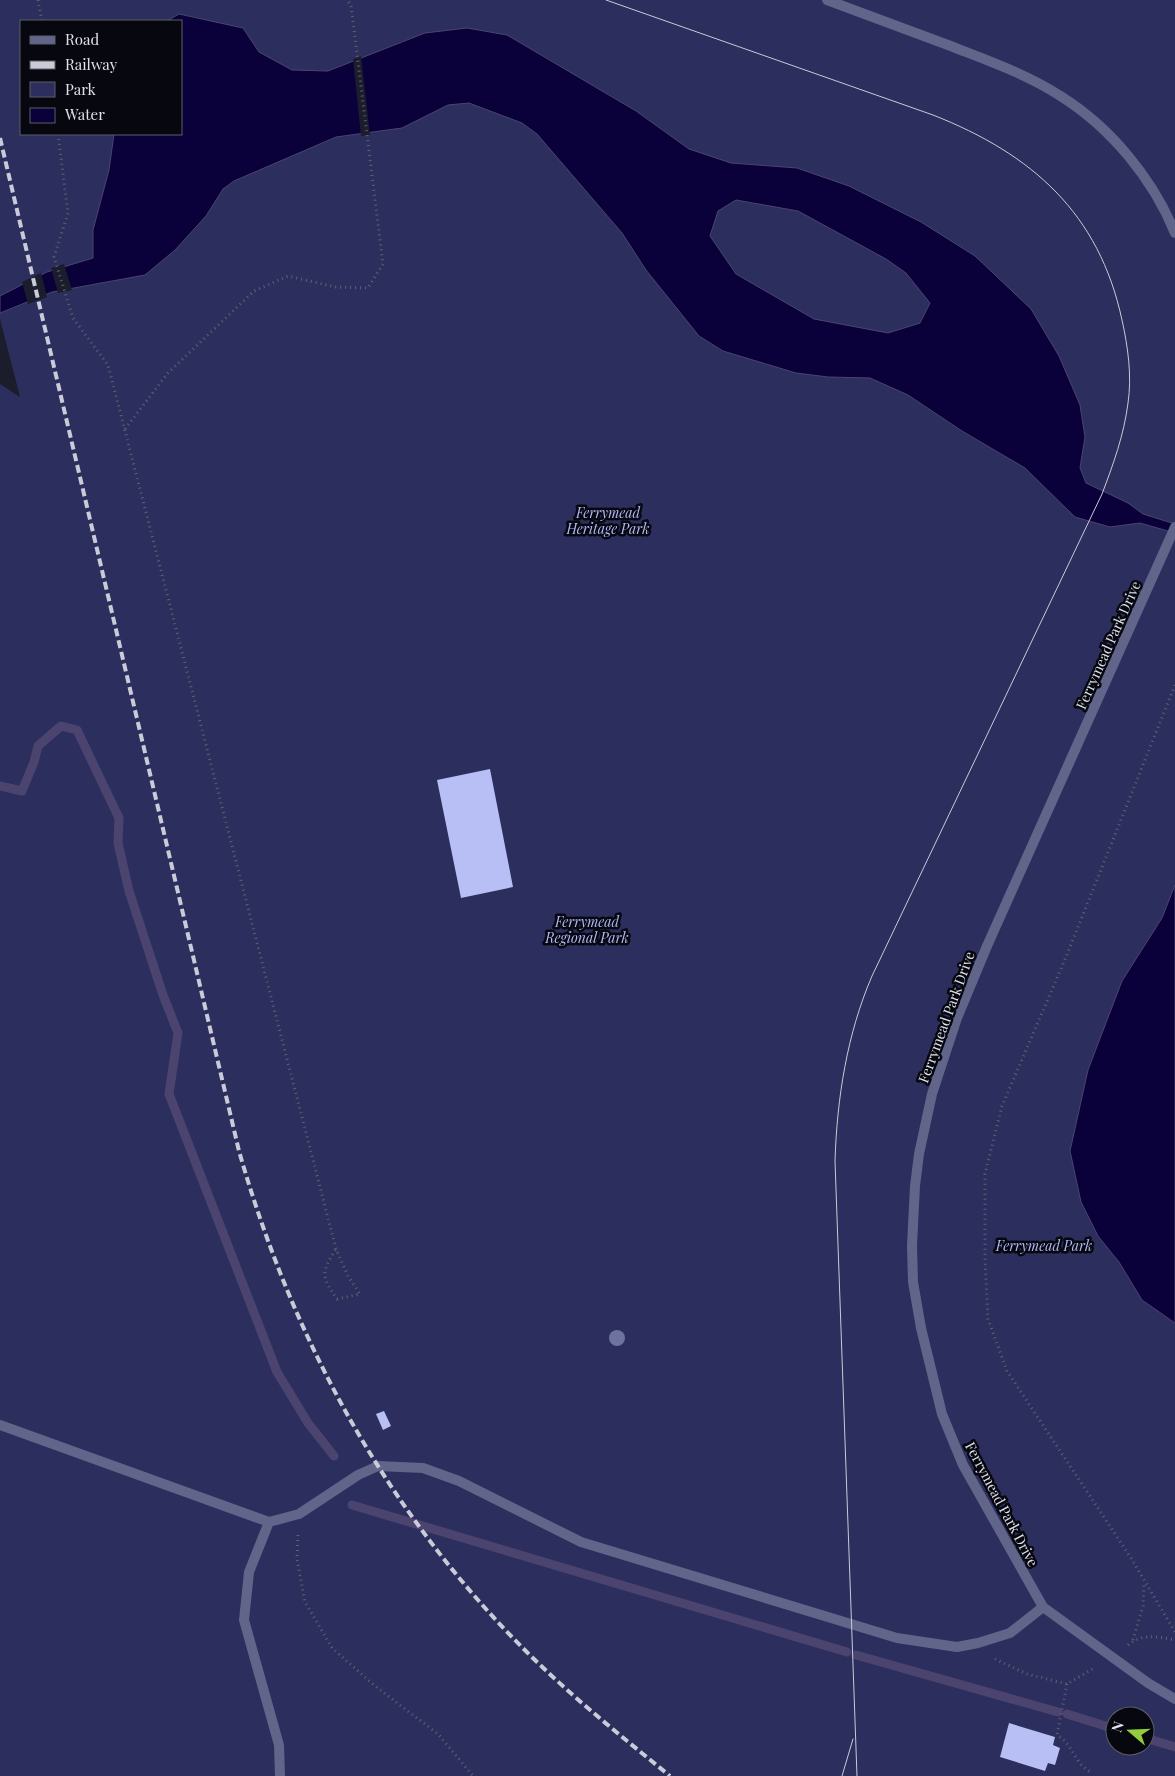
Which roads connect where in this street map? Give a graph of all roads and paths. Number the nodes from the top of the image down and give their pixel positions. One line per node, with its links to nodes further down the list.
1 (38, 0): 4 (path)
2 (348, 0): 7 (path)
3 (827, 0): 6 (street)
4 (42, 20)
5 (58, 135): 7 (path)
6 (1175, 233)
7 (125, 428): 10 (path)
8 (1175, 527): 15 (street, Ferrymead Park Drive)
9 (1175, 686): 14 (path)
10 (336, 1249): 10 (path)
11 (0, 1424): 13 (street)
12 (299, 1514): 13 (street); 19 (street); 25 (path)
13 (269, 1522): 24 (street)
14 (1144, 1582): 16 (path); 18 (path)
15 (1043, 1606): 19 (street); 20 (street, Ferrymead Park Drive)
16 (1175, 1632)
17 (1175, 1640): 18 (path)
18 (1133, 1641): 20 (path)
19 (978, 1643): 21 (path)
20 (1113, 1657): 21 (path); 22 (street, Ferrymead Park Drive)
21 (1067, 1684): 23 (path)
22 (1175, 1699)
23 (1091, 1772)
24 (280, 1776)
25 (474, 1776)

